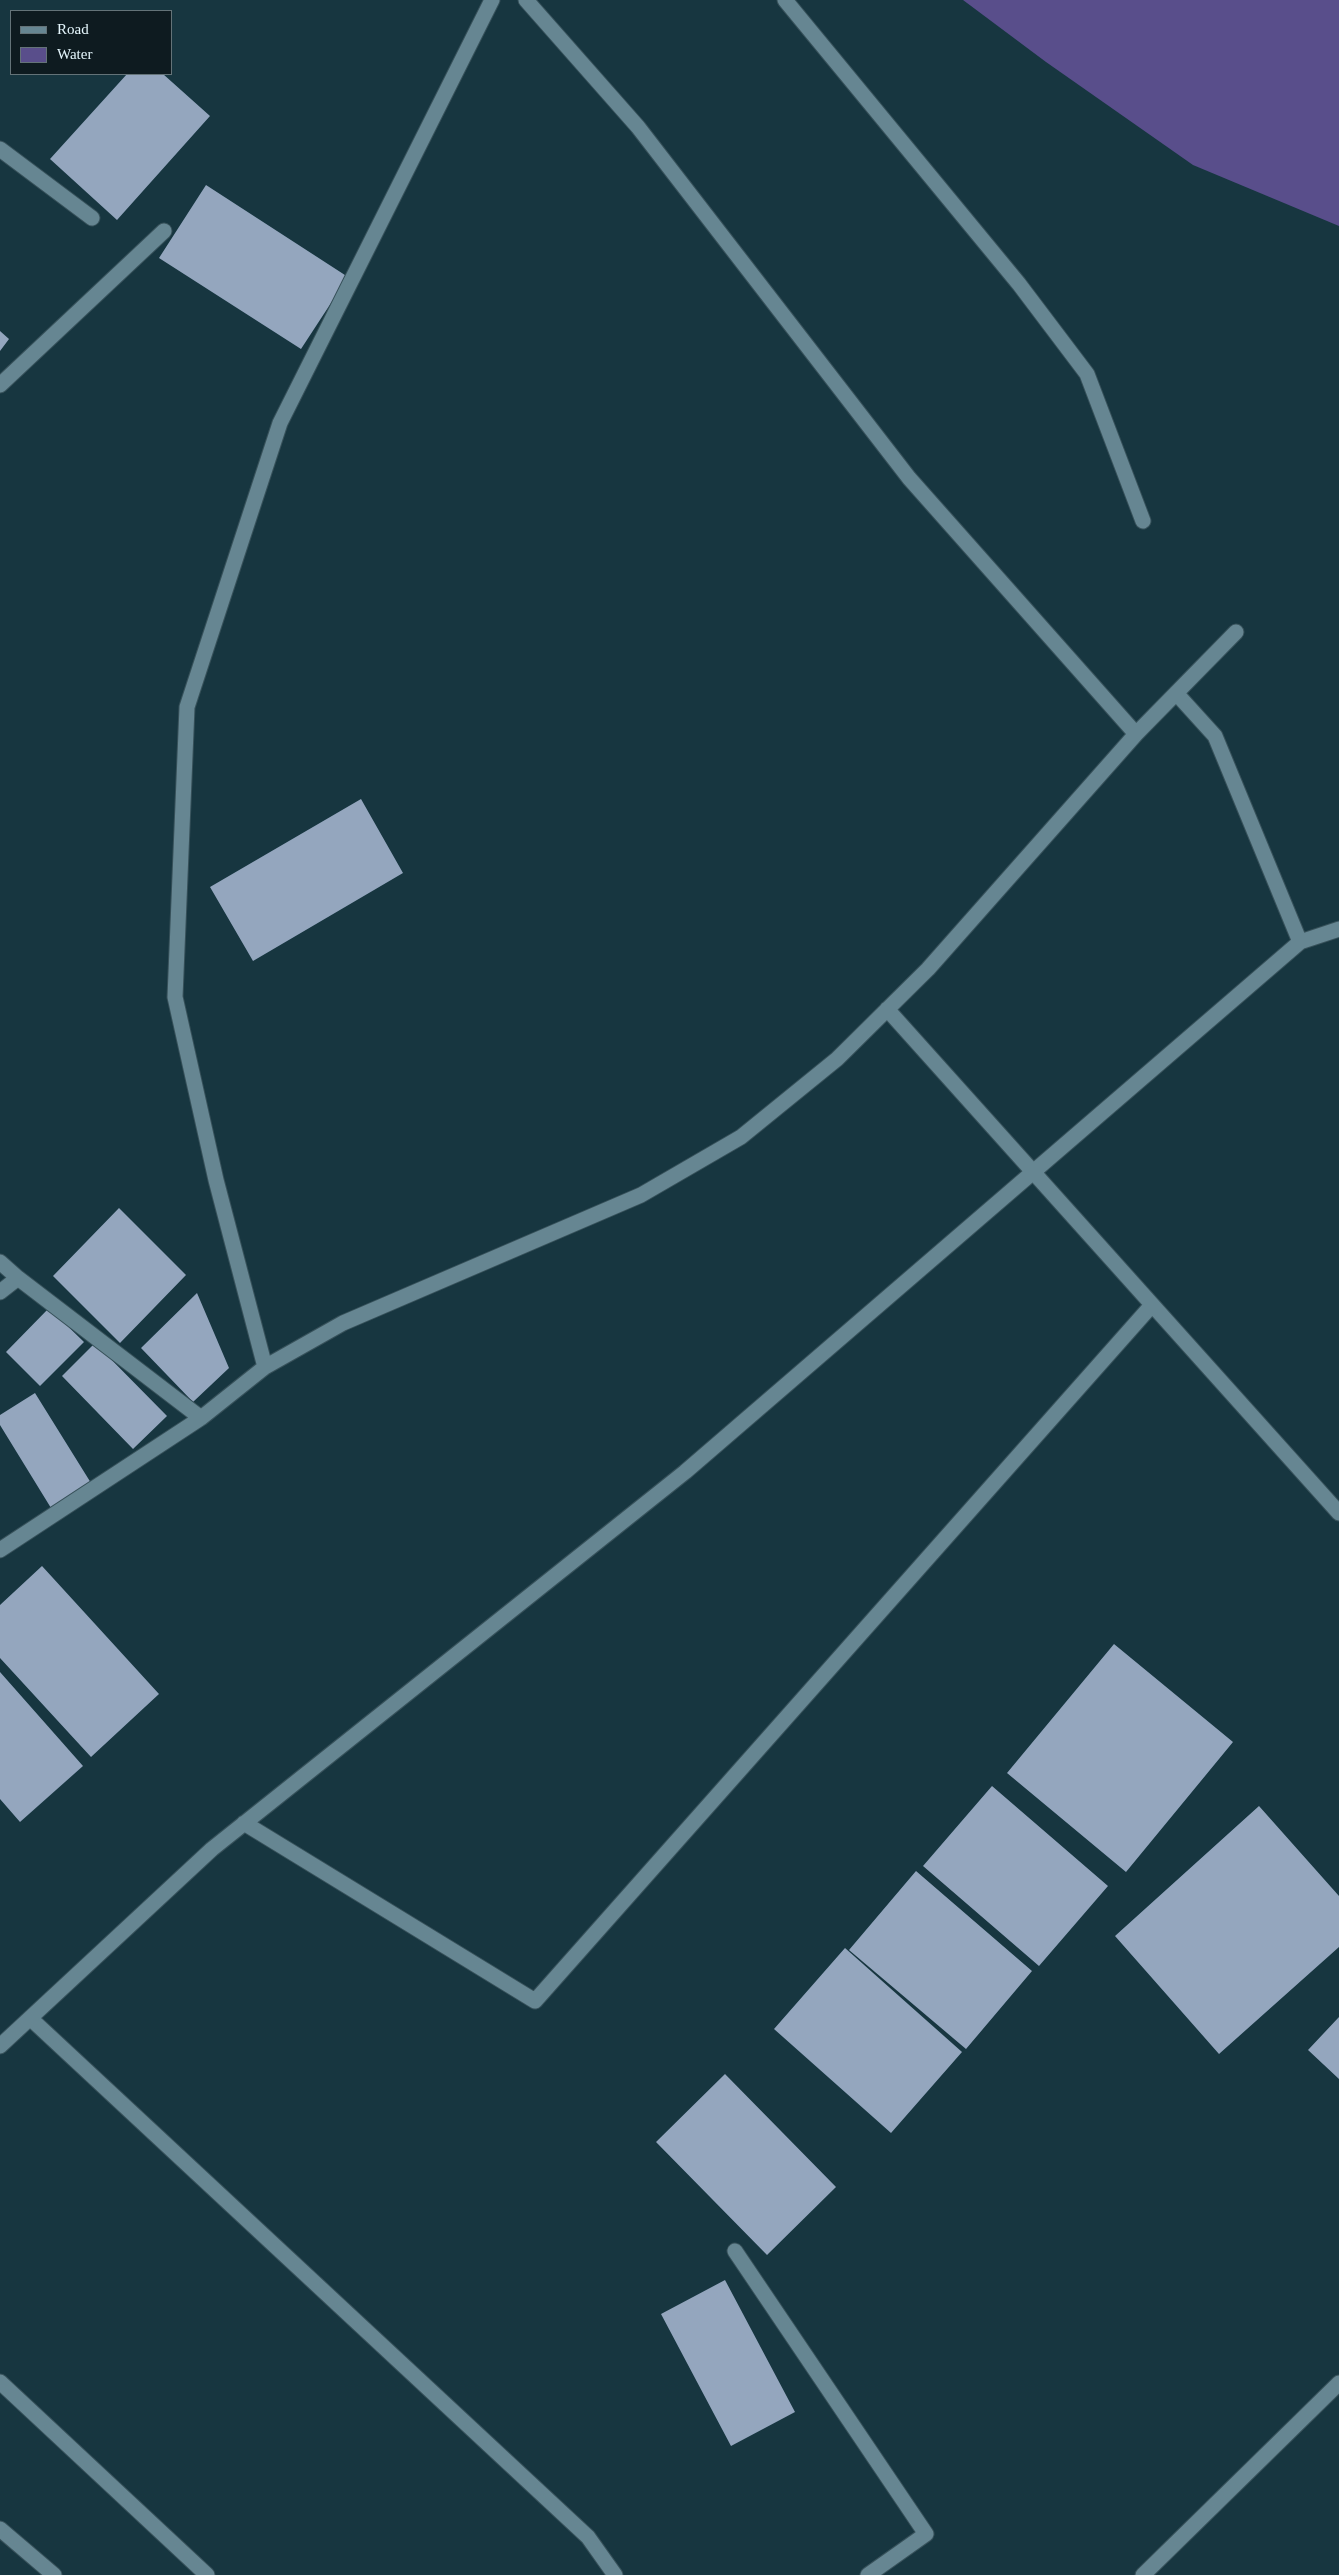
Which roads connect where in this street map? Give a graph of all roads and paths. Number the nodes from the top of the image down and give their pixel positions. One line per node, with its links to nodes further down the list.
1 (492, 0): 20 (street)
2 (526, 0): 11 (street)
3 (786, 0): 8 (street)
4 (0, 149): 5 (street)
5 (92, 218)
6 (164, 231): 7 (street)
7 (0, 385)
8 (1143, 521)
9 (1236, 632): 10 (street)
10 (1176, 693): 11 (street); 13 (street)
11 (1136, 734): 14 (street)
12 (1339, 929): 13 (street)
13 (1300, 942): 15 (street)
14 (887, 1009): 15 (street); 20 (street)
15 (1033, 1172): 19 (street); 24 (street)
16 (0, 1262): 17 (street)
17 (18, 1278): 18 (street); 21 (street)
18 (0, 1292)
19 (1152, 1305): 22 (street); 24 (street)
20 (265, 1367): 21 (street)
21 (201, 1418): 23 (street)
22 (1339, 1512)
23 (0, 1550)
24 (244, 1822): 25 (street)
25 (30, 2018): 26 (street); 33 (street)
26 (0, 2046)
27 (735, 2251): 34 (street)
28 (0, 2382): 32 (street)
29 (1339, 2382): 35 (street)
30 (0, 2529): 31 (street)
31 (54, 2575)
32 (207, 2575)
33 (615, 2575)
34 (868, 2575)
35 (1143, 2575)

